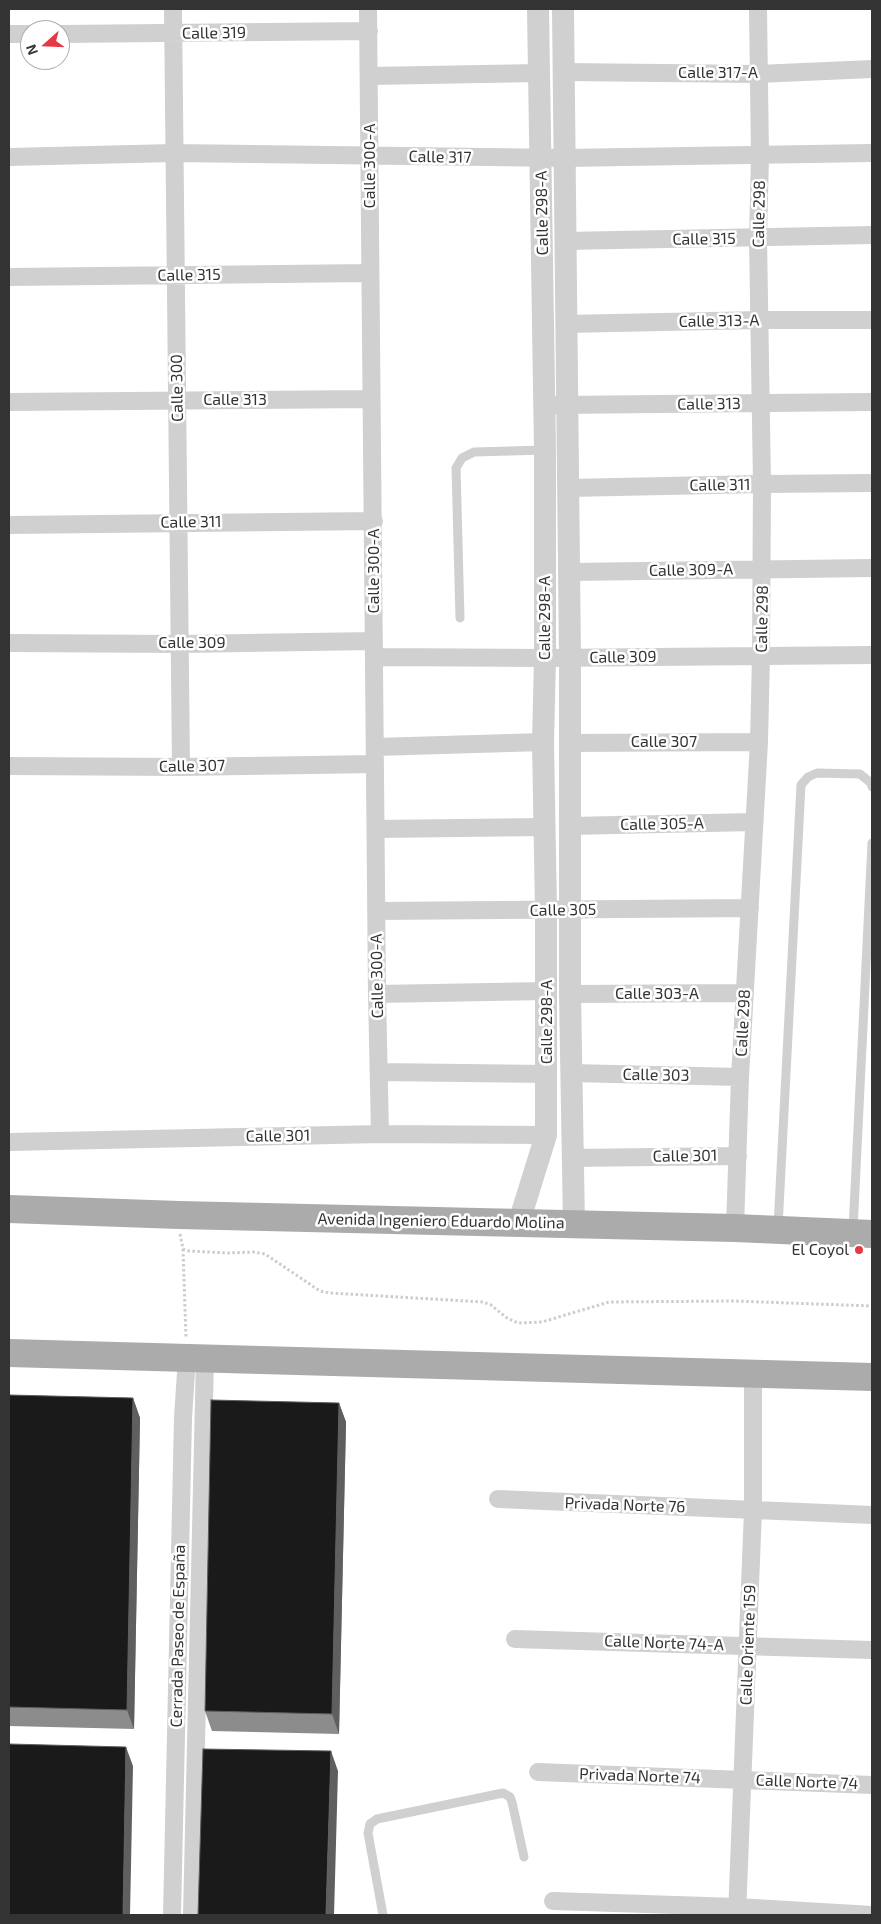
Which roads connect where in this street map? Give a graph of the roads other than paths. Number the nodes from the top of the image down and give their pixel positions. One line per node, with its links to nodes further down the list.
1 (173, 9): 7 (street, Calle 300)
2 (368, 9): 6 (street, Calle 300-A)
3 (538, 9): 11 (street, Calle 298-A)
4 (563, 9): 10 (street, Calle 298-A)
5 (758, 9): 12 (street, Calle 298)
6 (369, 31): 7 (street, Calle 319); 13 (street, Calle 300-A)
7 (174, 33): 8 (street, Calle 319); 14 (street, Calle 300)
8 (70, 34)
9 (872, 69): 12 (street, Calle 317-A)
10 (564, 72): 12 (street, Calle 317-A); 20 (street, Calle 298-A)
11 (540, 73): 13 (street); 19 (street, Calle 298-A)
12 (758, 74): 17 (street, Calle 298)
13 (369, 76): 16 (street, Calle 300-A)
14 (174, 153): 16 (street, Calle 317); 18 (street, Calle 317); 25 (street, Calle 300)
15 (872, 153): 17 (street, Calle 317)
16 (371, 156): 19 (street, Calle 317); 24 (street, Calle 300-A)
17 (760, 156): 20 (street, Calle 317); 22 (street, Calle 298)
18 (9, 157)
19 (542, 158): 20 (street, Calle 317); 35 (street, Calle 298-A)
20 (564, 158): 23 (street, Calle 298-A)
21 (872, 235): 22 (street, Calle 315)
22 (758, 238): 23 (street, Calle 315); 27 (street, Calle 298)
23 (565, 241): 29 (street, Calle 298-A)
24 (370, 273): 25 (street, Calle 315); 30 (street, Calle 300-A)
25 (175, 276): 26 (street, Calle 315); 31 (street, Calle 300)
26 (9, 277)
27 (760, 320): 28 (street, Calle 313-A); 29 (street, Calle 313-A); 34 (street, Calle 298)
28 (872, 320)
29 (565, 324): 35 (street, Calle 298-A)
30 (371, 399): 31 (street, Calle 313); 40 (street, Calle 300-A)
31 (178, 400): 32 (street, Calle 313); 41 (street, Calle 300)
32 (9, 402)
33 (872, 402): 34 (street, Calle 313)
34 (761, 403): 35 (street, Calle 313); 38 (street, Calle 298)
35 (555, 406): 36 (street, Calle 298-A); 39 (street, Calle 298-A)
36 (545, 450): 46 (lane); 52 (street, Calle 298-A)
37 (872, 483): 38 (street, Calle 311)
38 (762, 484): 39 (street, Calle 311); 44 (street, Calle 298)
39 (568, 488): 45 (street, Calle 298-A)
40 (374, 521): 41 (street, Calle 311); 49 (street, Calle 300-A)
41 (178, 522): 42 (street, Calle 311); 48 (street, Calle 300)
42 (9, 525)
43 (872, 568): 44 (street, Calle 309-A)
44 (762, 569): 45 (street, Calle 309-A); 51 (street, Calle 298)
45 (569, 572): 53 (street, Calle 298-A)
46 (460, 618)
47 (9, 643): 48 (street, Calle 309)
48 (181, 644): 49 (street, Calle 309); 59 (street, Calle 300)
49 (374, 649): 52 (street, Calle 309); 57 (street, Calle 300-A)
50 (872, 655): 51 (street, Calle 309)
51 (761, 656): 53 (street, Calle 309); 55 (street, Calle 298)
52 (545, 658): 53 (street, Calle 309); 54 (street, Calle 298-A)
53 (570, 658): 56 (street, Calle 298-A)
54 (543, 742): 57 (street, Calle 307); 63 (street, Calle 298-A)
55 (759, 742): 56 (street, Calle 307); 61 (street, Calle 298)
56 (569, 743): 62 (street, Calle 298-A)
57 (376, 755): 59 (street, Calle 307); 64 (street, Calle 300-A)
58 (9, 766): 59 (street, Calle 307)
59 (181, 767)
60 (872, 787): 87 (lane)
61 (754, 822): 62 (street, Calle 305-A); 66 (street, Calle 298)
62 (570, 826): 68 (street, Calle 298-A)
63 (544, 827): 64 (street); 67 (street, Calle 298-A)
64 (376, 829): 69 (street, Calle 300-A)
65 (872, 843): 88 (lane)
66 (750, 908): 68 (street, Calle 305); 71 (street, Calle 298)
67 (546, 910): 68 (street, Calle 305); 69 (street, Calle 305); 70 (street, Calle 298-A)
68 (571, 910): 73 (street, Calle 298-A)
69 (376, 912): 72 (street, Calle 300-A)
70 (546, 991): 72 (street); 76 (street, Calle 298-A)
71 (745, 993): 73 (street, Calle 303-A); 77 (street, Calle 298)
72 (376, 994): 74 (street, Calle 300-A)
73 (570, 994): 75 (street, Calle 298-A)
74 (379, 1072): 76 (street); 78 (street, Calle 300-A)
75 (572, 1073): 77 (street, Calle 303); 82 (street, Calle 298-A)
76 (547, 1074): 79 (street, Calle 298-A)
77 (740, 1077): 81 (street, Calle 298)
78 (380, 1134): 79 (street, Calle 301); 80 (street, Calle 301)
79 (546, 1135): 84 (street, Calle 298-A)
80 (9, 1142)
81 (738, 1156): 82 (street, Calle 301); 86 (street, Calle 298)
82 (572, 1158): 85 (street, Calle 298-A)
83 (9, 1209): 84 (main road, Avenida Ingeniero Eduardo Molina)
84 (518, 1222): 85 (main road, Avenida Ingeniero Eduardo Molina)
85 (574, 1224): 86 (main road, Avenida Ingeniero Eduardo Molina)
86 (735, 1228): 87 (main road, Avenida Ingeniero Eduardo Molina)
87 (778, 1230): 88 (main road, Avenida Ingeniero Eduardo Molina)
88 (863, 1234)
89 (9, 1353): 90 (main road)
90 (196, 1358): 91 (main road); 99 (street, Cerrada Paseo de España)
91 (754, 1375): 92 (main road); 94 (street, Calle Oriente 159)
92 (872, 1378)
93 (498, 1499): 94 (street, Privada Norte 76)
94 (753, 1510): 95 (street, Privada Norte 76); 97 (street, Calle Oriente 159)
95 (872, 1515)
96 (515, 1639): 97 (street, Calle Norte 74-A)
97 (748, 1646): 98 (street, Calle Norte 74-A); 101 (street, Calle Oriente 159)
98 (872, 1650)
99 (186, 1744): 106 (street, Cerrada Paseo de España); 107 (street, Cerrada Paseo de España)
100 (538, 1772): 101 (street, Privada Norte 74)
101 (742, 1779): 102 (street, Calle Norte 74); 105 (street, Calle Oriente 159)
102 (872, 1785)
103 (524, 1857): 108 (lane)
104 (553, 1901): 105 (street)
105 (737, 1911): 109 (street)
106 (172, 1915)
107 (192, 1915)
108 (383, 1915)
109 (872, 1915)

